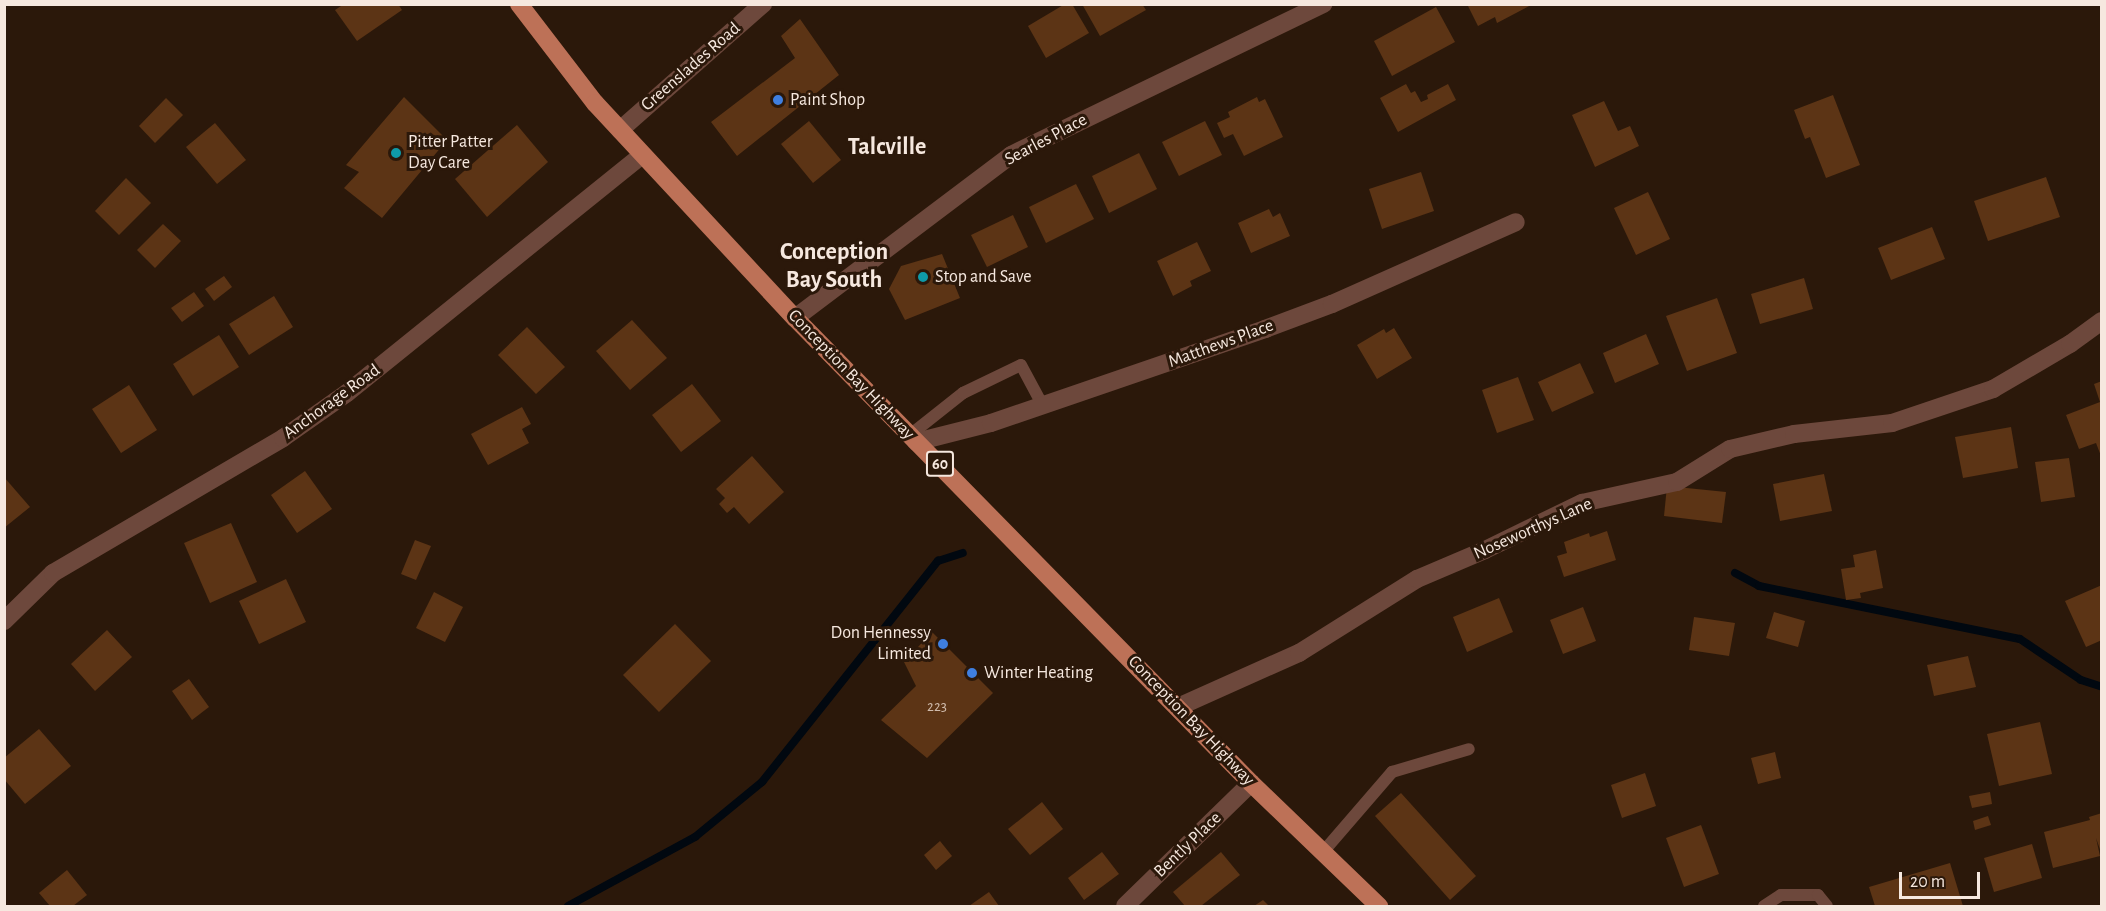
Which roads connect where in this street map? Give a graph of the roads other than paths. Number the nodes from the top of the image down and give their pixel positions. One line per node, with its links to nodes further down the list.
1 (519, 4): 4 (main road, Conception Bay Highway / 60)
2 (762, 4): 4 (street, Greenslades Road)
3 (1323, 4): 7 (street, Searles Place)
4 (620, 130): 5 (main road, Conception Bay Highway / 60)
5 (641, 156): 7 (main road, Conception Bay Highway / 60); 11 (street, Anchorage Road)
6 (1516, 222): 9 (street, Matthews Place)
7 (795, 318): 10 (main road, Conception Bay Highway / 60)
8 (2102, 321): 12 (street, Noseworthys Lane)
9 (1043, 406): 10 (street, Matthews Place); 10 (lane)
10 (913, 439): 12 (main road, Conception Bay Highway / 60)
11 (4, 621)
12 (1178, 708): 14 (main road, Conception Bay Highway / 60)
13 (1469, 749): 15 (lane)
14 (1251, 783): 15 (main road, Conception Bay Highway / 60); 16 (street, Bently Place)
15 (1323, 852): 17 (main road, Conception Bay Highway / 60)
16 (1125, 906)
17 (1379, 906)
18 (1764, 906): 19 (lane)
19 (1827, 906)

